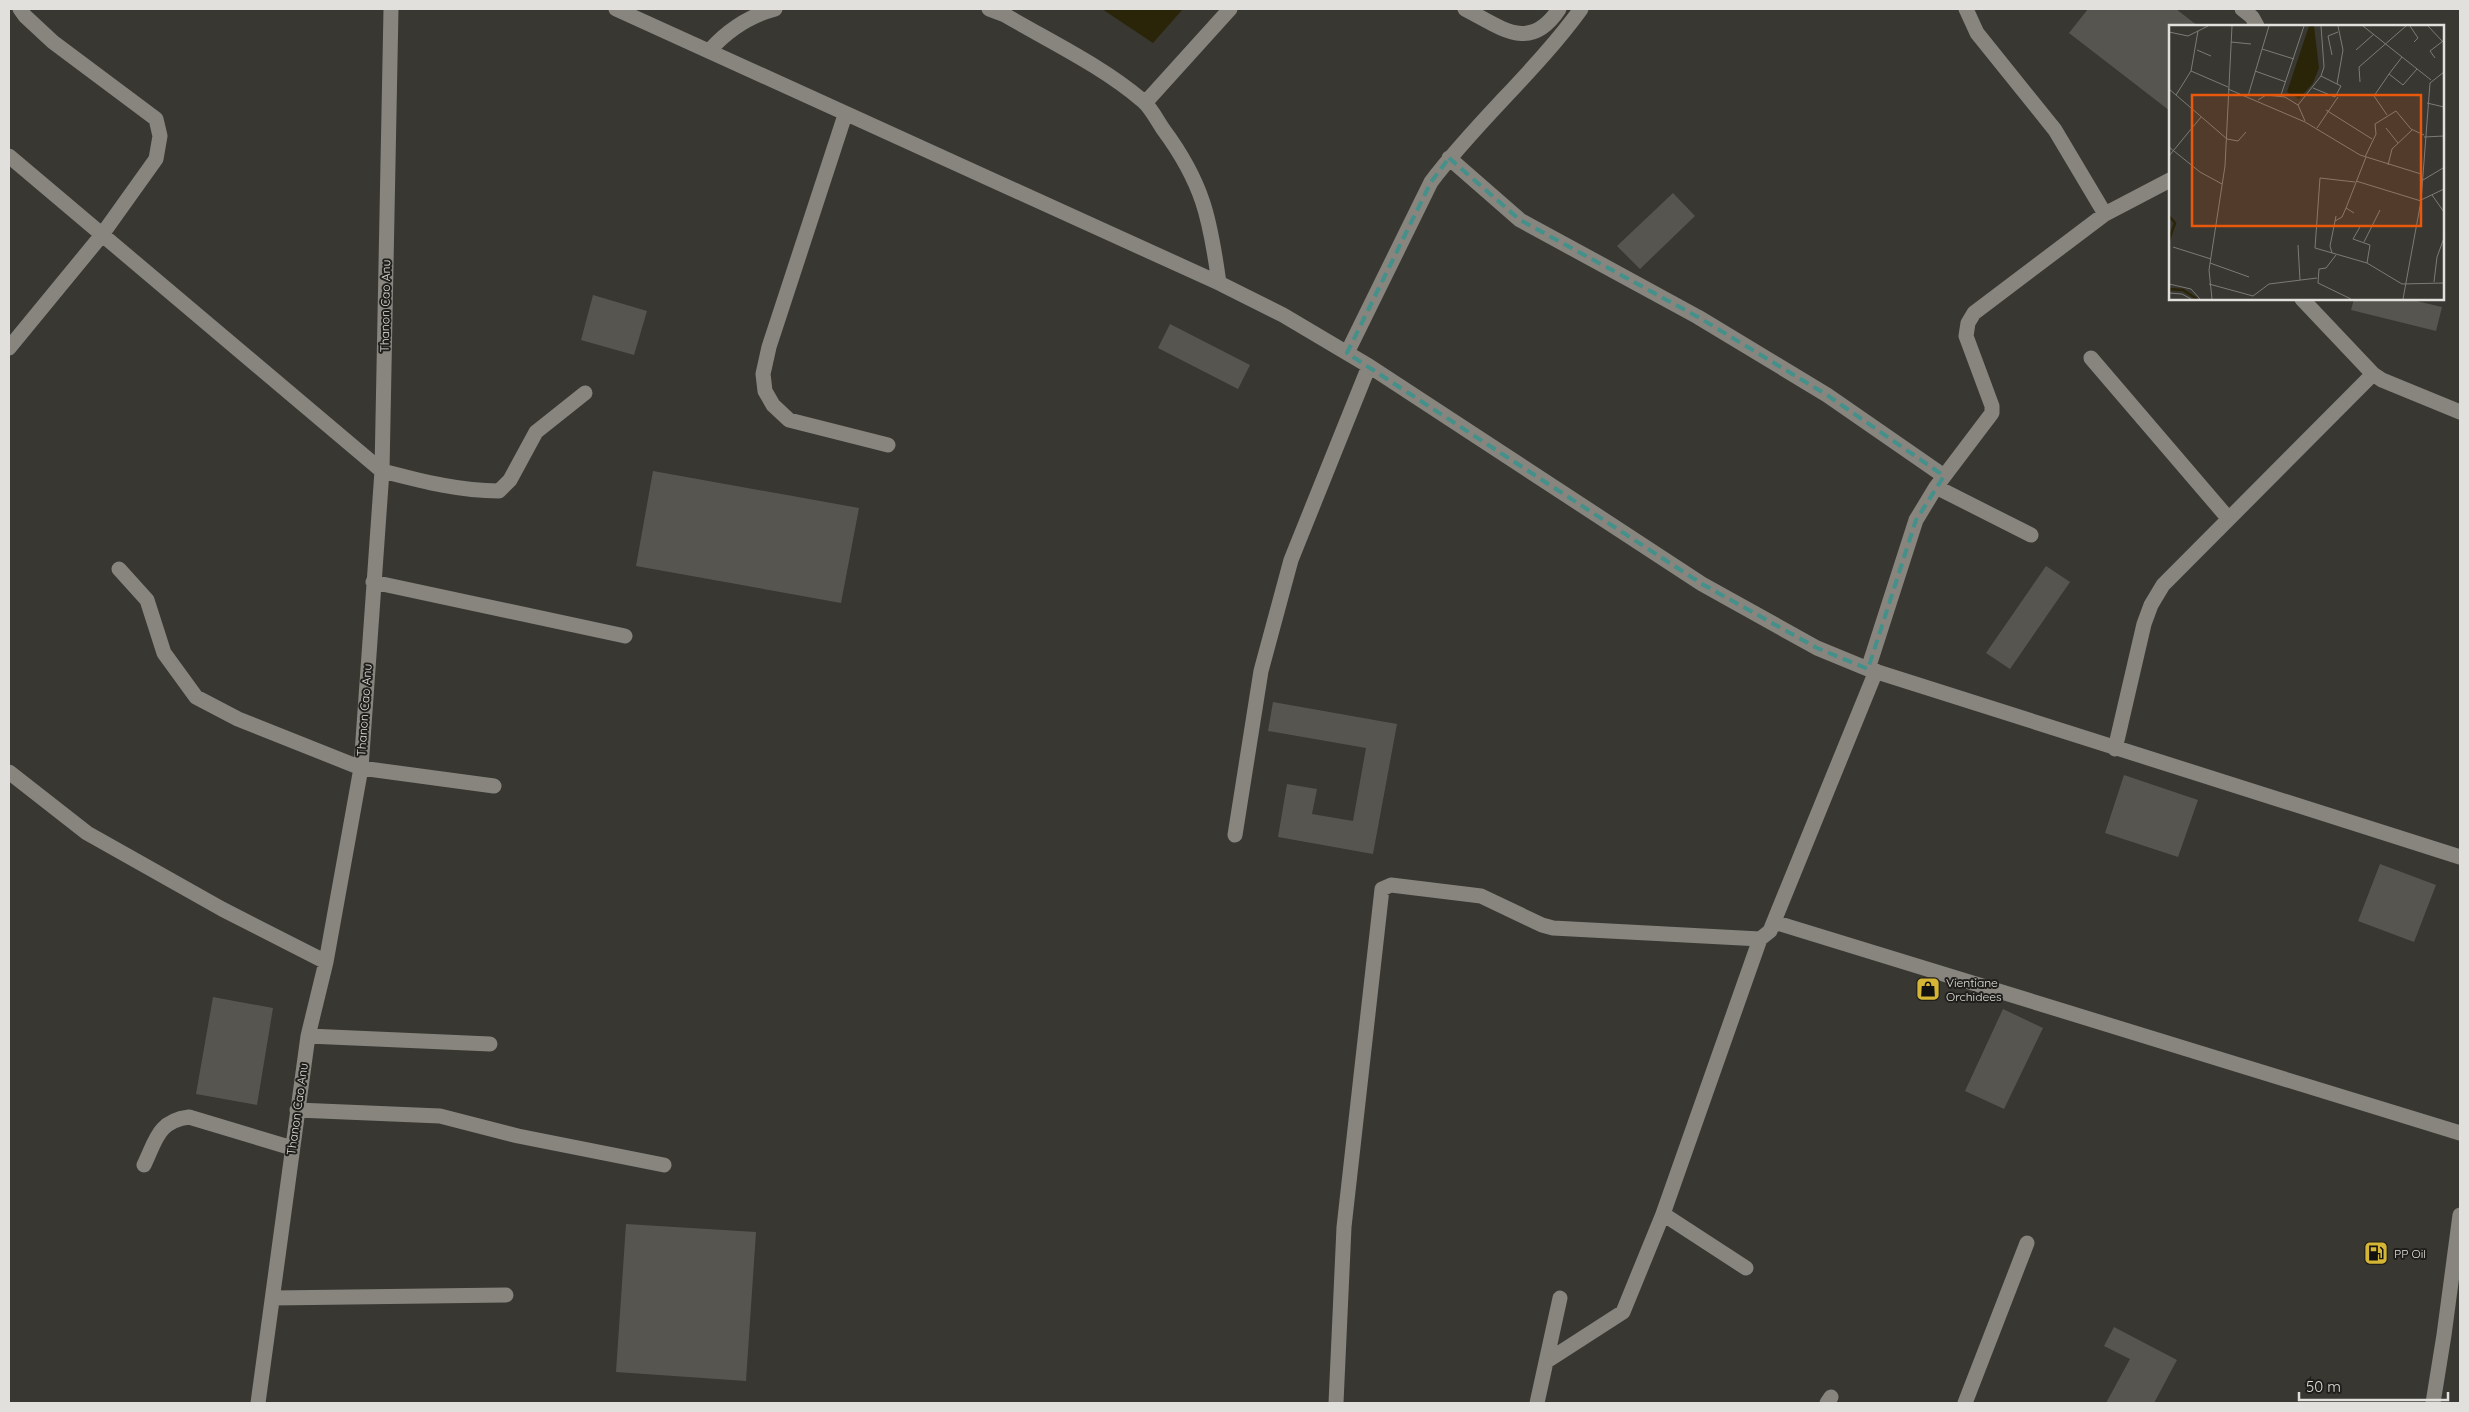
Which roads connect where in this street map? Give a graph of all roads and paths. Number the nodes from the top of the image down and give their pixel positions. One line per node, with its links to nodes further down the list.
1 (20, 9): 20 (street)
2 (390, 9): 31 (street, Thanon Cao Anu)
3 (616, 9): 13 (street)
4 (775, 9): 13 (street)
5 (989, 9): 14 (street)
6 (1230, 9): 14 (street)
7 (1465, 9): 8 (street)
8 (1559, 9)
9 (1581, 9): 17 (street)
10 (1966, 9): 19 (street)
11 (2242, 9): 12 (street)
12 (2256, 25)
13 (710, 50): 15 (street)
14 (1145, 103): 21 (street)
15 (845, 115): 21 (street); 30 (street)
16 (9, 156): 20 (street)
17 (1449, 158): 24 (street); 32 (street)
18 (2169, 181): 19 (street)
19 (2105, 214): 32 (street)
20 (101, 236): 23 (street); 31 (street)
21 (1219, 283): 24 (street)
22 (2303, 300): 27 (street)
23 (9, 348)
24 (1347, 352): 26 (street)
25 (2091, 358): 33 (street)
26 (1369, 366): 38 (street); 43 (street)
27 (2373, 374): 29 (street); 33 (street)
28 (585, 393): 31 (street)
29 (2460, 412)
30 (888, 446)
31 (382, 471): 36 (street, Thanon Cao Anu)
32 (1940, 481): 34 (street); 38 (street)
33 (2228, 518): 39 (street)
34 (2031, 536)
35 (119, 569): 40 (street)
36 (372, 582): 37 (street); 40 (street, Thanon Cao Anu)
37 (625, 636)
38 (1872, 670): 39 (street); 45 (street)
39 (2116, 749): 44 (street)
40 (361, 768): 42 (street); 47 (street, Thanon Cao Anu)
41 (9, 772): 47 (street)
42 (494, 786)
43 (1235, 835)
44 (2460, 857)
45 (1774, 922): 46 (street); 51 (street)
46 (1760, 940): 55 (street); 64 (street)
47 (326, 962): 48 (street, Thanon Cao Anu)
48 (308, 1036): 49 (street); 50 (street, Thanon Cao Anu)
49 (490, 1044)
50 (297, 1110): 52 (street, Thanon Cao Anu); 54 (street)
51 (2460, 1133)
52 (292, 1148): 53 (street); 60 (street, Thanon Cao Anu)
53 (144, 1165)
54 (664, 1165)
55 (1663, 1214): 58 (street); 62 (street)
56 (2460, 1215): 67 (street)
57 (2028, 1243): 66 (street)
58 (1746, 1268)
59 (506, 1295): 60 (street)
60 (273, 1298): 63 (street, Thanon Cao Anu)
61 (1560, 1298): 62 (street)
62 (1547, 1361): 65 (street)
63 (258, 1403)
64 (1336, 1403)
65 (1537, 1403)
66 (1966, 1403)
67 (2433, 1403)

